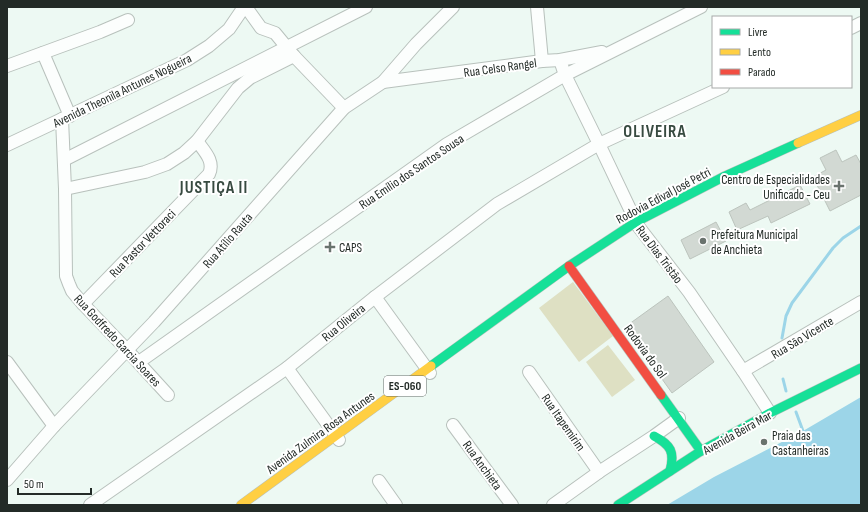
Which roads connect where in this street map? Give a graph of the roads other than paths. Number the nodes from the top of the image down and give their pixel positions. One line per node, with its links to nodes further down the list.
1 (245, 7): 10 (street, Avenida Theonila Antunes Nogueira); 20 (street, Avenida Theonila Antunes Nogueira)
2 (366, 7): 10 (street)
3 (453, 7): 16 (street, Rua Atílio Rauta)
4 (537, 7): 13 (street)
5 (701, 7): 9 (street, Rua Emílio dos Santos Sousa)
6 (128, 20): 11 (street)
7 (861, 23): 8 (street)
8 (852, 28)
9 (616, 48): 12 (street, Rua Celso Rangel); 15 (street, Rua Emílio dos Santos Sousa)
10 (290, 52): 18 (street, Avenida Theonila Antunes Nogueira); 22 (street); 25 (street)
11 (43, 53): 14 (street); 20 (street)
12 (560, 60): 13 (street, Rua Celso Rangel); 15 (street, Rua Dias Tristão)
13 (542, 61): 16 (street, Rua Celso Rangel)
14 (7, 66)
15 (565, 75): 24 (street, Rua Dias Tristão); 34 (street, Rua Emílio dos Santos Sousa)
16 (383, 82): 18 (street, Rua Atílio Rauta)
17 (721, 88): 24 (street, Rua Oliveira)
18 (344, 108): 32 (street, Rua Atílio Rauta)
19 (861, 115): 27 (main road, Rodovia Edival José Petri / ES-060)
20 (66, 117): 23 (street, Avenida Theonila Antunes Nogueira); 25 (street, Rua Godfredo Garcia Soares)
21 (861, 119): 27 (main road, Rodovia Edival José Petri / ES-060)
22 (196, 141): 26 (street); 31 (street, Rua Pastor Vettoraci)
23 (7, 144)
24 (599, 144): 27 (street, Rua Dias Tristão); 29 (street, Rua Oliveira)
25 (64, 160): 26 (street, Rua Godfredo Garcia Soares)
26 (65, 190): 31 (street, Rua Godfredo Garcia Soares)
27 (637, 224): 28 (main road, Rodovia Edival José Petri / ES-060); 38 (street, Rua Dias Tristão)
28 (570, 268): 37 (main road, Avenida Zulmira Rosa Antunes / ES-060); 42 (main road, Rodovia do Sol)
29 (375, 297): 35 (street, Rua Oliveira); 37 (street)
30 (861, 302): 38 (street, Rua São Vicente)
31 (83, 304): 32 (street, Rua Godfredo Garcia Soares)
32 (127, 350): 34 (street, Rua Godfredo Garcia Soares); 44 (street, Rua Atílio Rauta)
33 (7, 362): 44 (street)
34 (138, 362): 40 (street, Rua Godfredo Garcia Soares)
35 (287, 368): 46 (street); 52 (street, Rua Oliveira)
36 (861, 368): 41 (main road, Avenida Beira Mar)
37 (429, 371): 46 (main road, Avenida Zulmira Rosa Antunes / ES-060)
38 (743, 371): 41 (street, Rua Dias Tristão)
39 (529, 372): 49 (street, Rua Itapemirim)
40 (168, 395)
41 (770, 413): 47 (main road, Avenida Beira Mar)
42 (679, 418): 45 (street); 47 (main road, Rodovia do Sol)
43 (453, 425): 56 (street, Rua Anchieta)
44 (54, 426): 50 (street, Rua Atílio Rauta)
45 (654, 436): 48 (main road); 49 (street)
46 (338, 438): 53 (main road, Avenida Zulmira Rosa Antunes / ES-060); 54 (main road, Avenida Zulmira Rosa Antunes / ES-060)
47 (701, 451): 48 (main road, Avenida Beira Mar)
48 (670, 471): 58 (main road, Avenida Beira Mar)
49 (599, 472): 57 (street)
50 (7, 480)
51 (379, 481): 55 (street)
52 (90, 505)
53 (241, 505)
54 (250, 505)
55 (396, 505)
56 (512, 505)
57 (553, 505)
58 (618, 505)

